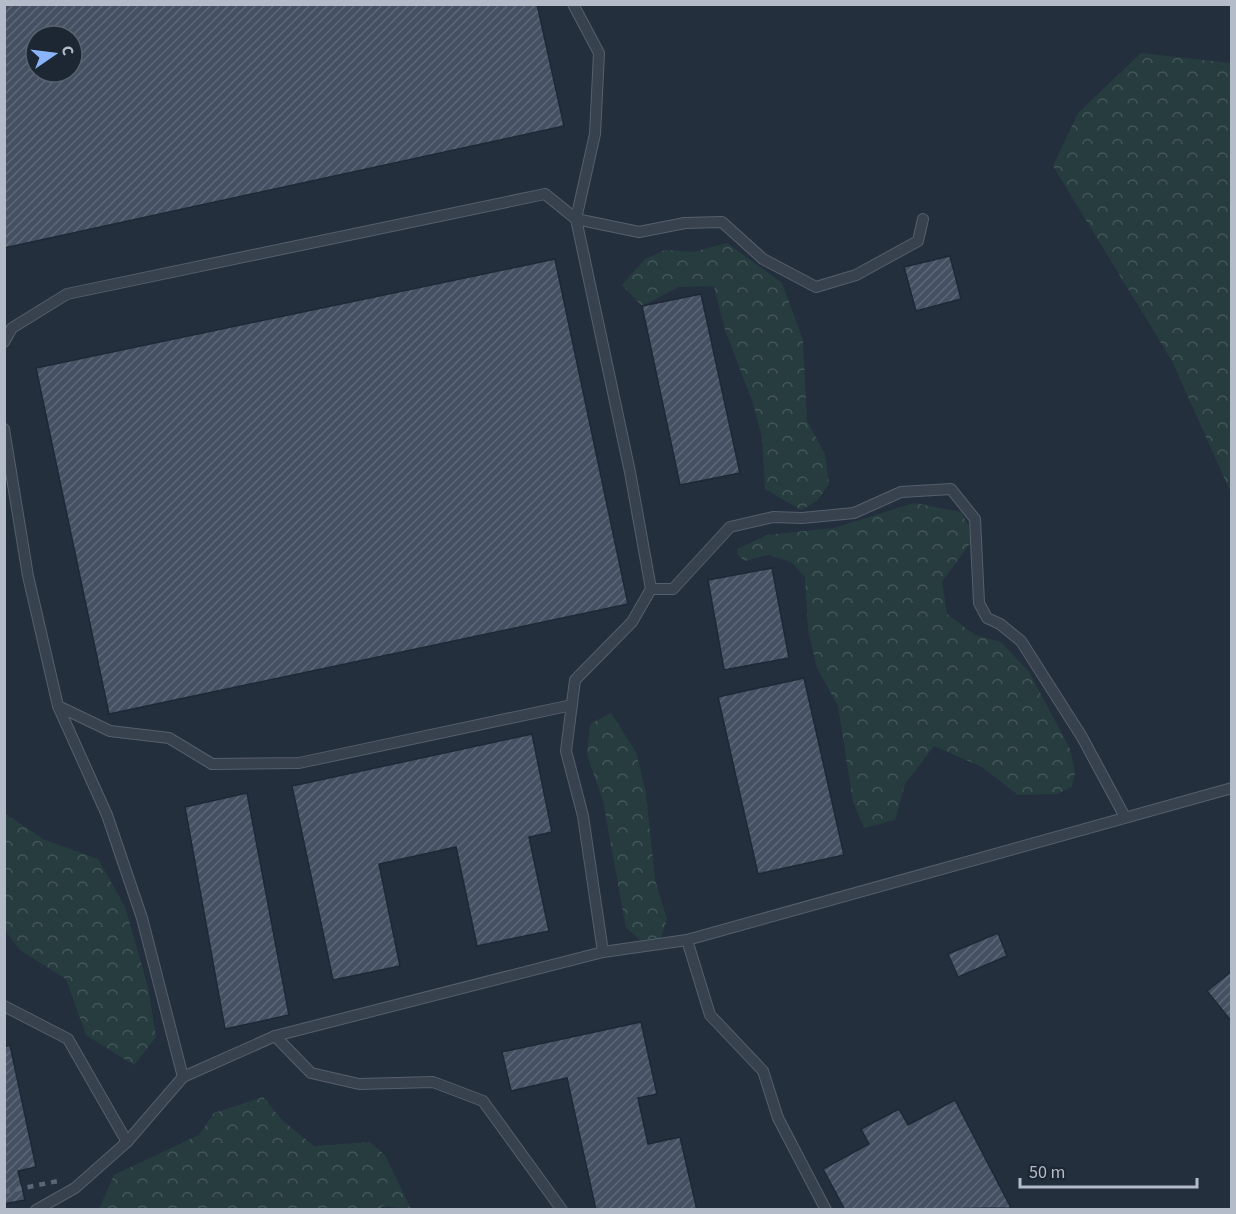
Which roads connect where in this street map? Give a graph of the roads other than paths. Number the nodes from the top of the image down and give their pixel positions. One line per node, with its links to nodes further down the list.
1 (573, 4): 2 (lane)
2 (576, 219): 3 (lane); 4 (lane); 7 (lane)
3 (923, 219)
4 (8, 327): 5 (lane)
5 (4, 342)
6 (4, 429): 9 (lane)
7 (651, 589): 8 (lane); 11 (lane)
8 (572, 705): 9 (lane); 13 (lane)
9 (58, 706): 16 (lane)
10 (1232, 788): 11 (lane)
11 (1125, 817): 12 (lane)
12 (687, 940): 13 (lane); 20 (lane)
13 (603, 952): 15 (lane)
14 (4, 1006): 17 (lane)
15 (275, 1035): 16 (lane); 19 (lane)
16 (183, 1077): 17 (lane)
17 (127, 1142): 18 (lane)
18 (36, 1209)
19 (562, 1209)
20 (826, 1209)

